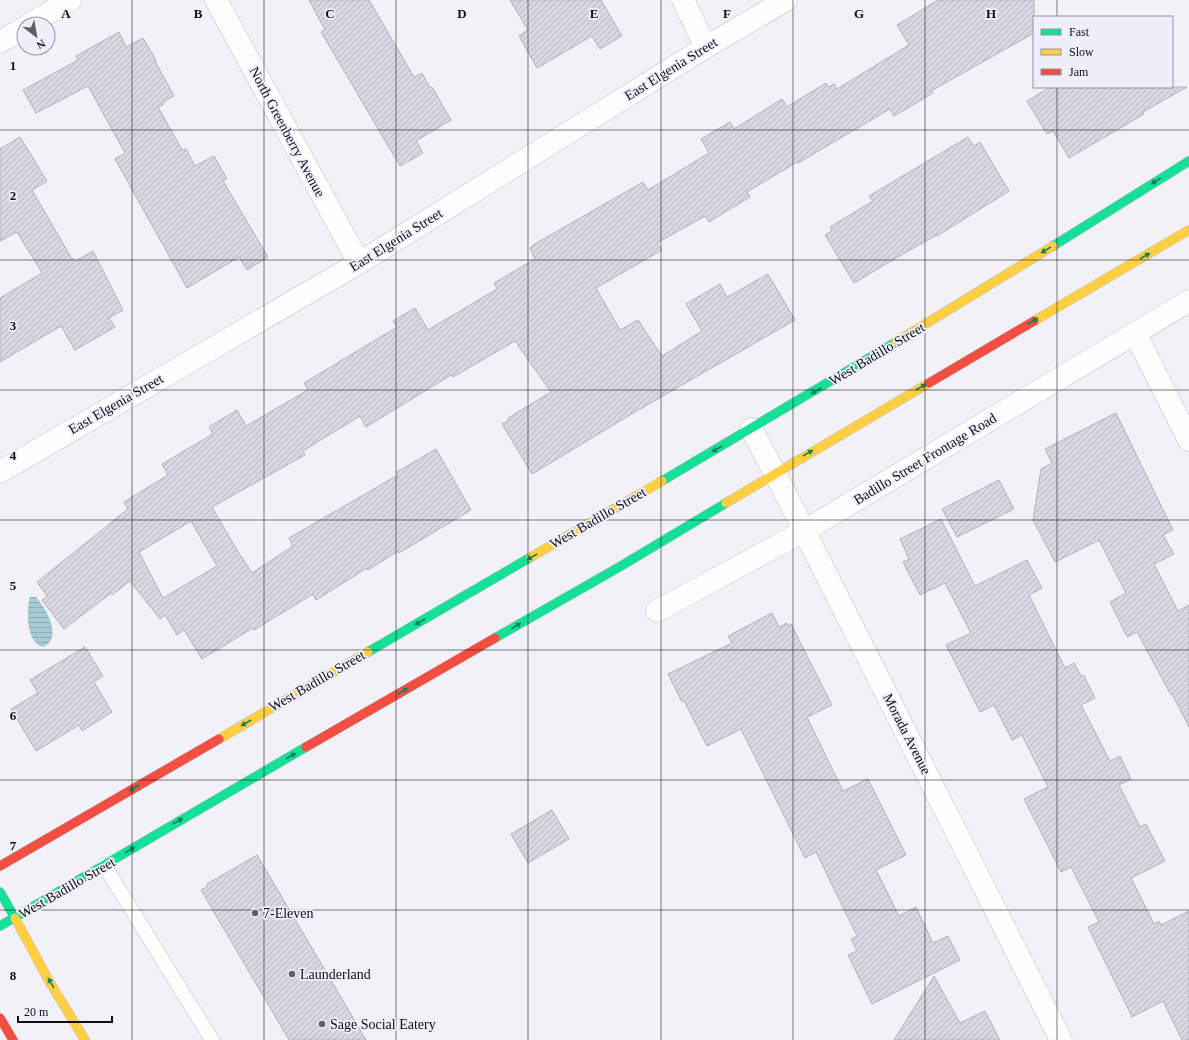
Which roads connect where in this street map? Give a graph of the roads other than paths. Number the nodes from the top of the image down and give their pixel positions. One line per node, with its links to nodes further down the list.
1 (70, 0): 5 (street)
2 (216, 0): 11 (street, North Greenberry Avenue)
3 (683, 0): 8 (street)
4 (786, 0): 8 (street, East Elgenia Street)
5 (43, 16)
6 (16, 33): 7 (street)
7 (0, 42)
8 (706, 47): 11 (street, East Elgenia Street)
9 (1189, 161): 14 (main road, West Badillo Street, one-way to 14)
10 (1189, 230): 17 (main road, West Badillo Street, one-way to 10)
11 (358, 263): 16 (street, East Elgenia Street)
12 (1189, 301): 13 (street, Badillo Street Frontage Road)
13 (1135, 333): 15 (street); 18 (street, Badillo Street Frontage Road)
14 (751, 429): 17 (street, Morada Avenue); 21 (main road, West Badillo Street, one-way to 21)
15 (1189, 440)
16 (0, 472)
17 (775, 473): 18 (street, Morada Avenue); 20 (main road, West Badillo Street, one-way to 17)
18 (804, 531): 19 (street, Badillo Street Frontage Road); 29 (street, Morada Avenue)
19 (657, 611)
20 (104, 865): 23 (main road, West Badillo Street); 28 (lane)
21 (0, 866)
22 (0, 892): 23 (main road)
23 (15, 918): 24 (main road, West Badillo Street); 27 (main road, one-way to 23)
24 (0, 926)
25 (0, 1018): 26 (main road)
26 (13, 1040)
27 (85, 1040)
28 (212, 1040)
29 (1061, 1040)

